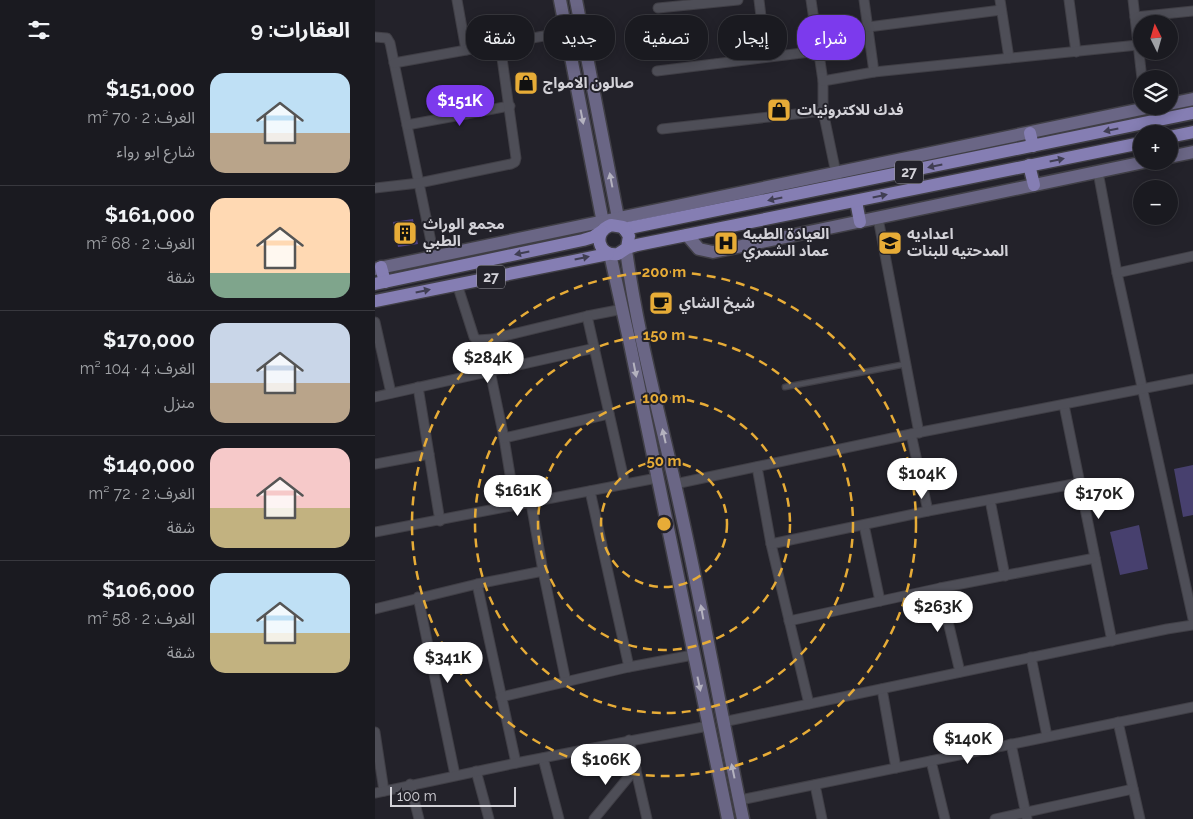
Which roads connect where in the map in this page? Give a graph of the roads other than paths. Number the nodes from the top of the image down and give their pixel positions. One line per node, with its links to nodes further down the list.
1 (457, 0): 22 (street)
2 (560, 0): 14 (street)
3 (576, 0): 66 (street, one-way to 3)
4 (739, 0): 11 (street)
5 (759, 0): 15 (street)
6 (811, 0): 16 (street)
7 (864, 0): 19 (street)
8 (1000, 0): 12 (street)
9 (1069, 0): 23 (street)
10 (1133, 0): 17 (street)
11 (658, 8)
12 (1001, 10): 19 (street); 24 (street)
13 (1193, 11): 18 (street)
14 (563, 15)
15 (761, 15)
16 (813, 15)
17 (1135, 15)
18 (1154, 15)
19 (868, 27): 31 (street)
20 (375, 38): 29 (street)
21 (1133, 46): 23 (street)
22 (466, 50): 29 (street)
23 (1076, 52): 24 (street)
24 (1009, 58): 31 (street)
25 (503, 60): 35 (street)
26 (571, 60): 67 (street, one-way to 67)
27 (738, 60): 30 (street)
28 (820, 60): 32 (street)
29 (394, 63): 41 (street)
30 (657, 71)
31 (874, 72): 32 (street)
32 (823, 81): 37 (street)
33 (1193, 99): 34 (street)
34 (1178, 102)
35 (510, 106): 41 (street); 58 (street)
36 (1133, 110): 43 (street)
37 (823, 112): 42 (street); 55 (street)
38 (1193, 114): 40 (main road, 27)
39 (1148, 115): 40 (street)
40 (1147, 123): 47 (main road, 27, one-way to 47)
41 (407, 125): 58 (street)
42 (662, 129)
43 (1030, 132): 47 (main road); 55 (street)
44 (1193, 132): 45 (main road)
45 (1178, 135)
46 (1133, 145): 53 (main road, 27, one-way to 46)
47 (1033, 146): 50 (main road, 27)
48 (1193, 152): 49 (street)
49 (1178, 155)
50 (977, 158): 51 (main road, 27); 56 (main road)
51 (957, 162): 57 (main road); 60 (main road, 27, one-way to 60)
52 (1133, 164): 54 (street)
53 (1029, 165): 56 (main road, 27); 59 (main road)
54 (1098, 172): 59 (street); 74 (street)
55 (835, 173): 60 (street); 63 (street)
56 (977, 176): 57 (main road, 27)
57 (955, 180): 62 (main road, 27, one-way to 57)
58 (419, 183): 61 (street); 71 (street)
59 (1034, 185): 64 (street)
60 (839, 186): 63 (main road, 27, one-way to 63)
61 (375, 188)
62 (856, 201): 65 (main road); 68 (main road, 27)
63 (714, 205): 66 (street)
64 (878, 218): 65 (street); 84 (street)
65 (860, 222): 68 (street)
66 (622, 225): 67 (main road, 27); 69 (main road)
67 (603, 227): 70 (main road); 71 (street); 75 (main road, 27, one-way to 75)
68 (687, 235): 69 (main road, 27)
69 (627, 249): 70 (main road, 27); 81 (street)
70 (609, 254): 76 (main road, 27, one-way to 70); 78 (street)
71 (434, 256): 73 (street)
72 (1193, 256): 74 (street)
73 (378, 268): 75 (main road)
74 (1117, 273): 89 (street)
75 (380, 283)
76 (457, 284): 77 (main road, 27, one-way to 76); 79 (street)
77 (375, 301)
78 (623, 310): 79 (street); 82 (street)
79 (587, 316): 83 (street)
80 (375, 322): 90 (street)
81 (643, 342): 82 (street); 102 (street, one-way to 81)
82 (630, 344): 99 (street, one-way to 99)
83 (595, 348): 85 (street); 93 (street)
84 (906, 364): 88 (lane); 94 (street)
85 (490, 371): 87 (street); 95 (street)
86 (1193, 379): 89 (street)
87 (418, 387): 90 (street); 96 (street)
88 (785, 387)
89 (1143, 389): 92 (street); 124 (street)
90 (391, 393): 91 (street)
91 (375, 397)
92 (1064, 405): 94 (street); 100 (street)
93 (609, 414): 95 (street); 101 (street)
94 (915, 433): 98 (street); 107 (street)
95 (504, 438): 106 (street)
96 (429, 454): 97 (street); 108 (street)
97 (375, 464)
98 (757, 467): 102 (street); 111 (street)
99 (657, 478): 101 (street); 114 (street)
100 (1079, 483): 104 (street); 112 (street)
101 (625, 484): 103 (street)
102 (675, 484): 113 (street)
103 (590, 491): 105 (street); 130 (street)
104 (991, 500): 107 (street); 116 (street)
105 (531, 503): 106 (street); 115 (street)
106 (515, 505): 108 (street)
107 (928, 511): 109 (street)
108 (441, 521): 110 (street)
109 (864, 525): 111 (street); 122 (street)
110 (375, 532)
111 (771, 544): 125 (street)
112 (1095, 558): 116 (street); 127 (street)
113 (691, 559): 114 (street); 119 (street)
114 (674, 563): 120 (street)
115 (543, 571): 117 (street); 132 (street)
116 (1005, 576): 118 (street)
117 (477, 584): 121 (street); 134 (street)
118 (940, 588): 122 (street); 131 (street)
119 (698, 590): 120 (street); 137 (street, one-way to 119)
120 (681, 594): 128 (street)
121 (418, 597): 123 (street); 150 (street)
122 (880, 601): 125 (street)
123 (375, 609)
124 (1193, 619)
125 (789, 621): 135 (street)
126 (1193, 625): 127 (street)
127 (1112, 641): 129 (street)
128 (693, 656): 130 (street); 139 (street, one-way to 139)
129 (1031, 658): 131 (street); 141 (street)
130 (629, 667): 132 (street)
131 (959, 672): 133 (street)
132 (566, 682): 134 (street)
133 (882, 689): 135 (street); 148 (street)
134 (501, 697): 146 (street)
135 (809, 704): 137 (street)
136 (1193, 707): 138 (street)
137 (723, 722): 155 (street, one-way to 137)
138 (1118, 722): 141 (street); 153 (street)
139 (708, 726): 142 (street); 162 (street)
140 (375, 732): 154 (street)
141 (1047, 736): 143 (street)
142 (629, 740): 144 (street); 147 (street)
143 (1011, 744): 145 (street); 156 (street)
144 (543, 758): 146 (street); 159 (street)
145 (931, 761): 148 (street); 165 (street)
146 (516, 763): 149 (street)
147 (635, 768): 160 (street); 161 (street)
148 (896, 768): 152 (street)
149 (476, 771): 150 (street); 158 (street)
150 (455, 775): 151 (street)
151 (410, 784): 154 (street); 157 (street)
152 (815, 785): 155 (street); 164 (street)
153 (1133, 789): 156 (street); 167 (street)
154 (380, 792)
155 (739, 800): 163 (street)
156 (1027, 816): 166 (street)
157 (419, 819)
158 (489, 819)
159 (559, 819)
160 (594, 819)
161 (647, 819)
162 (727, 819)
163 (743, 819)
164 (822, 819)
165 (945, 819)
166 (995, 819)
167 (1140, 819)

